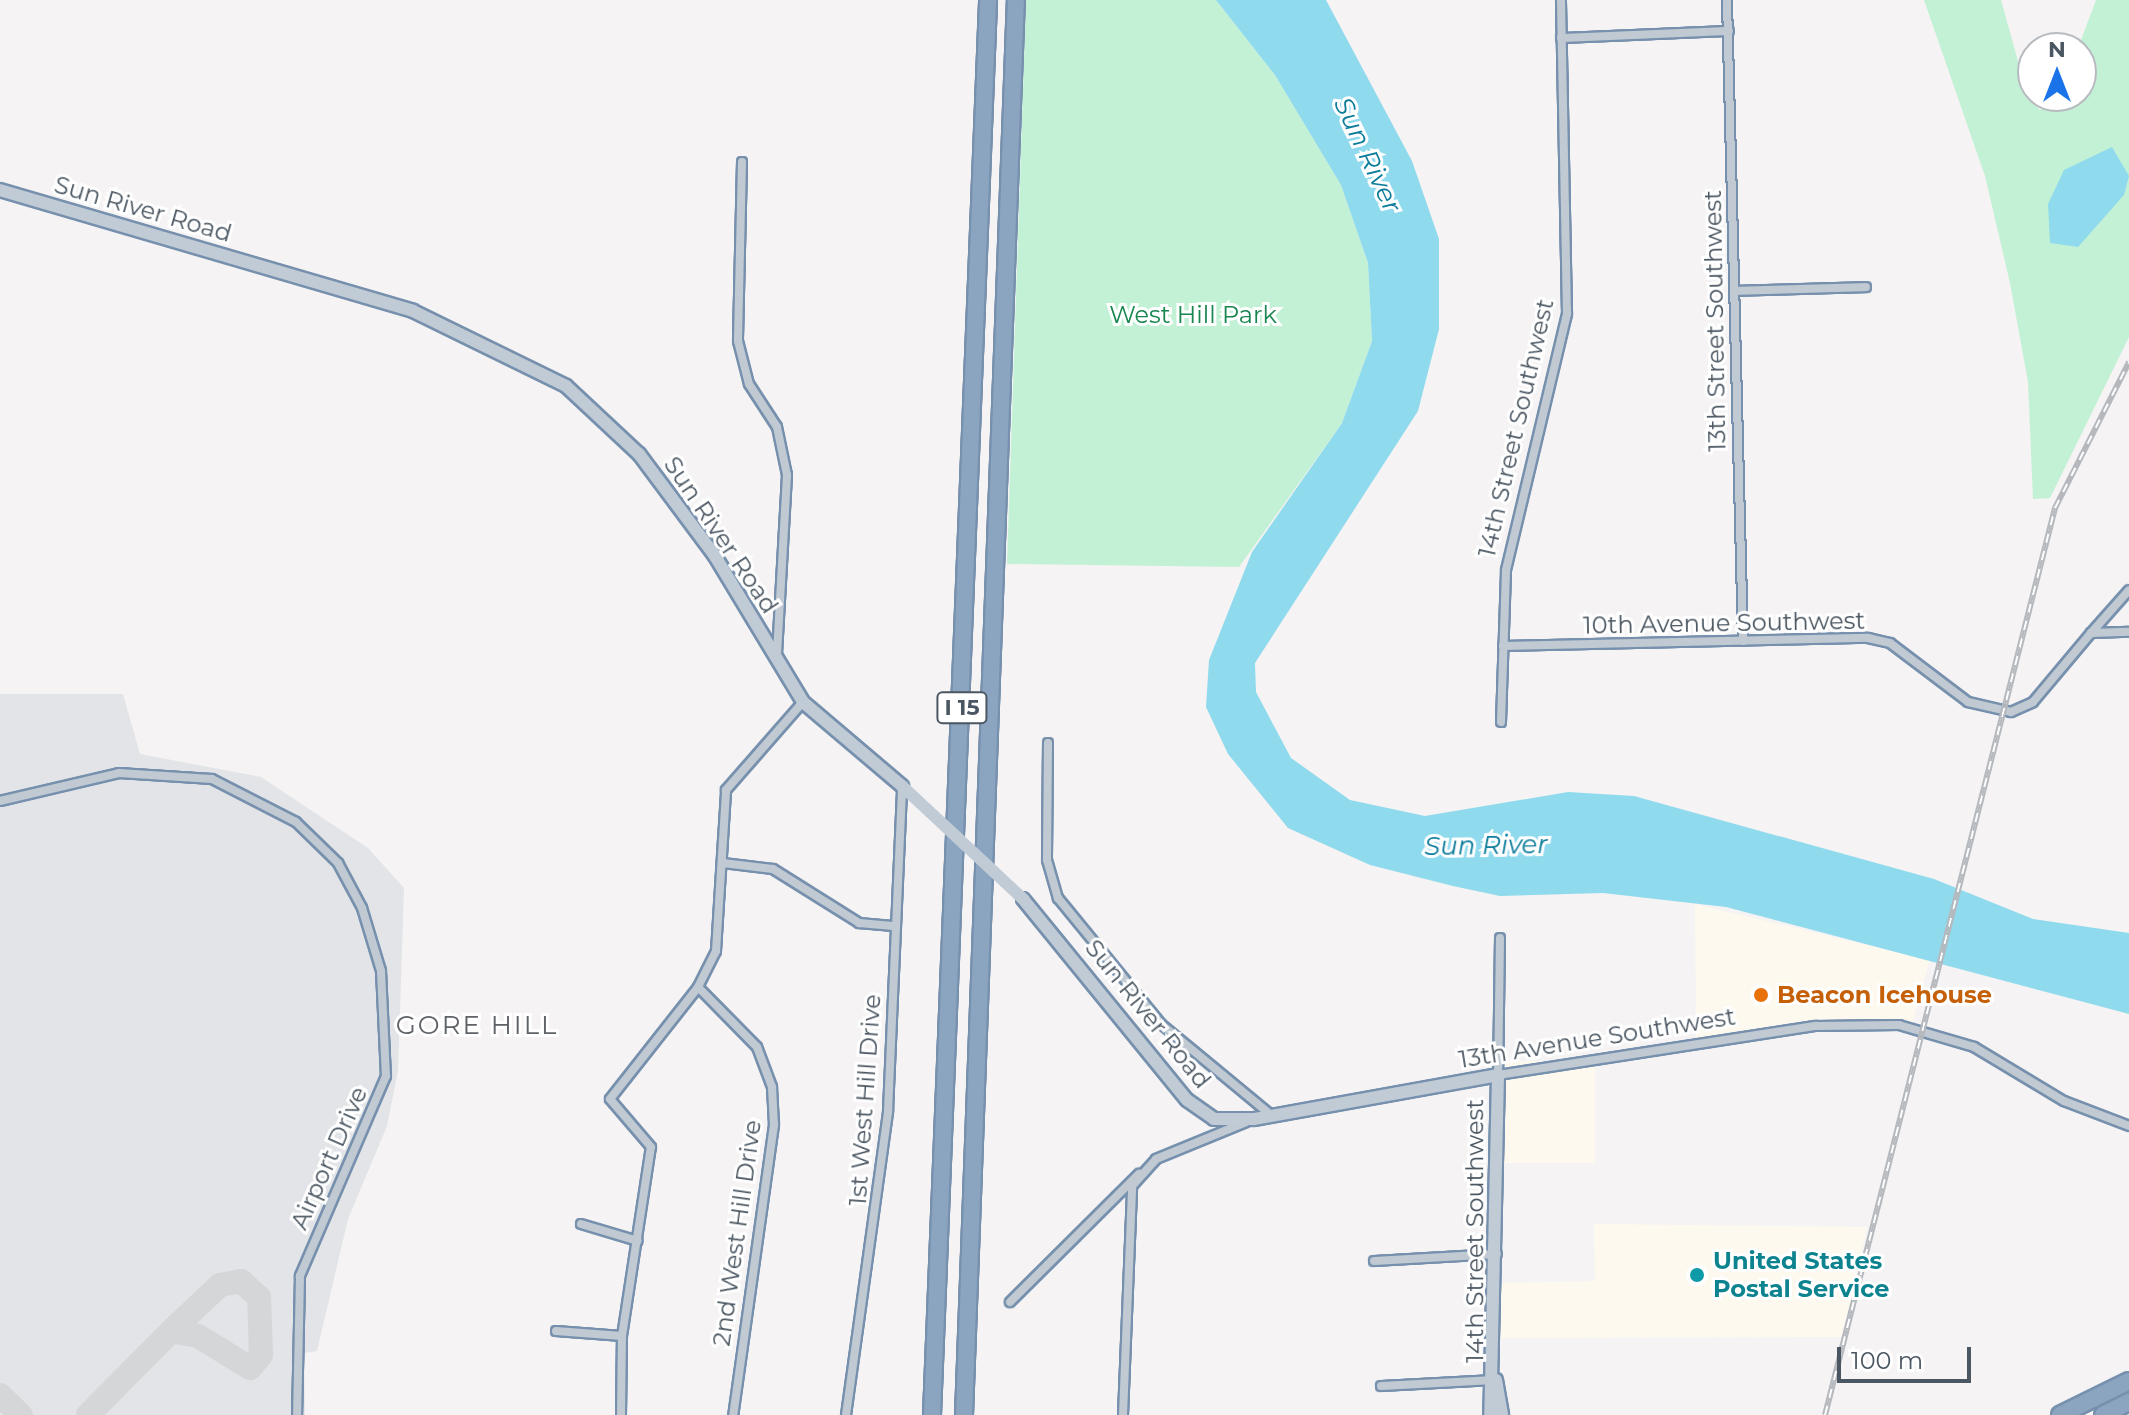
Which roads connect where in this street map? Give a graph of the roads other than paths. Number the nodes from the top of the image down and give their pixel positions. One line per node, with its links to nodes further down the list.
1 (988, 0): 46 (highway, I 15)
2 (1016, 0): 47 (highway, I 15)
3 (1561, 0): 6 (street, 14th Street Southwest)
4 (1727, 0): 5 (street, 13th Street Southwest)
5 (1729, 31): 6 (street); 10 (street, 13th Street Southwest)
6 (1561, 38): 15 (street, 14th Street Southwest)
7 (742, 162): 16 (street)
8 (0, 190): 16 (street, Sun River Road)
9 (1866, 287): 10 (street)
10 (1735, 291): 14 (street, 13th Street Southwest)
11 (2129, 590): 13 (street, 10th Avenue Southwest)
12 (2129, 632): 13 (street)
13 (2091, 633): 14 (street, 10th Avenue Southwest)
14 (1743, 641): 15 (street, 10th Avenue Southwest)
15 (1503, 646): 18 (street, 14th Street Southwest)
16 (777, 660): 17 (street, Sun River Road)
17 (803, 702): 20 (street, Sun River Road); 22 (street)
18 (1501, 722)
19 (1048, 743): 27 (street)
20 (902, 786): 23 (street, 1st West Hill Drive); 28 (street, Sun River Road, bridge)
21 (0, 801): 42 (street, Airport Drive)
22 (723, 863): 23 (street); 25 (street)
23 (896, 926): 45 (street, 1st West Hill Drive)
24 (1500, 938): 26 (street, 14th Street Southwest)
25 (698, 987): 32 (street); 44 (street, 2nd West Hill Drive)
26 (1498, 1075): 27 (street, 13th Avenue Southwest); 29 (street, 13th Avenue Southwest); 33 (street, 14th Street Southwest)
27 (1271, 1115): 28 (street, 13th Avenue Southwest)
28 (1254, 1119): 30 (street, 13th Avenue Southwest)
29 (2129, 1126)
30 (1139, 1174): 35 (street, 13th Avenue Southwest); 48 (street)
31 (581, 1224): 32 (street)
32 (638, 1241): 37 (street)
33 (1498, 1254): 34 (street); 38 (street, 14th Street Southwest)
34 (1374, 1261)
35 (1010, 1302)
36 (556, 1331): 37 (street)
37 (622, 1336): 43 (street)
38 (1496, 1380): 40 (street); 49 (street, 14th Street Southwest); 50 (street, 14th Street Southwest)
39 (2129, 1381): 51 (highway)
40 (1381, 1386)
41 (2129, 1402): 52 (highway)
42 (297, 1415)
43 (621, 1415)
44 (733, 1415)
45 (846, 1415)
46 (932, 1415)
47 (964, 1415)
48 (1123, 1415)
49 (1490, 1415)
50 (1502, 1415)
51 (2060, 1415)
52 (2103, 1415)

